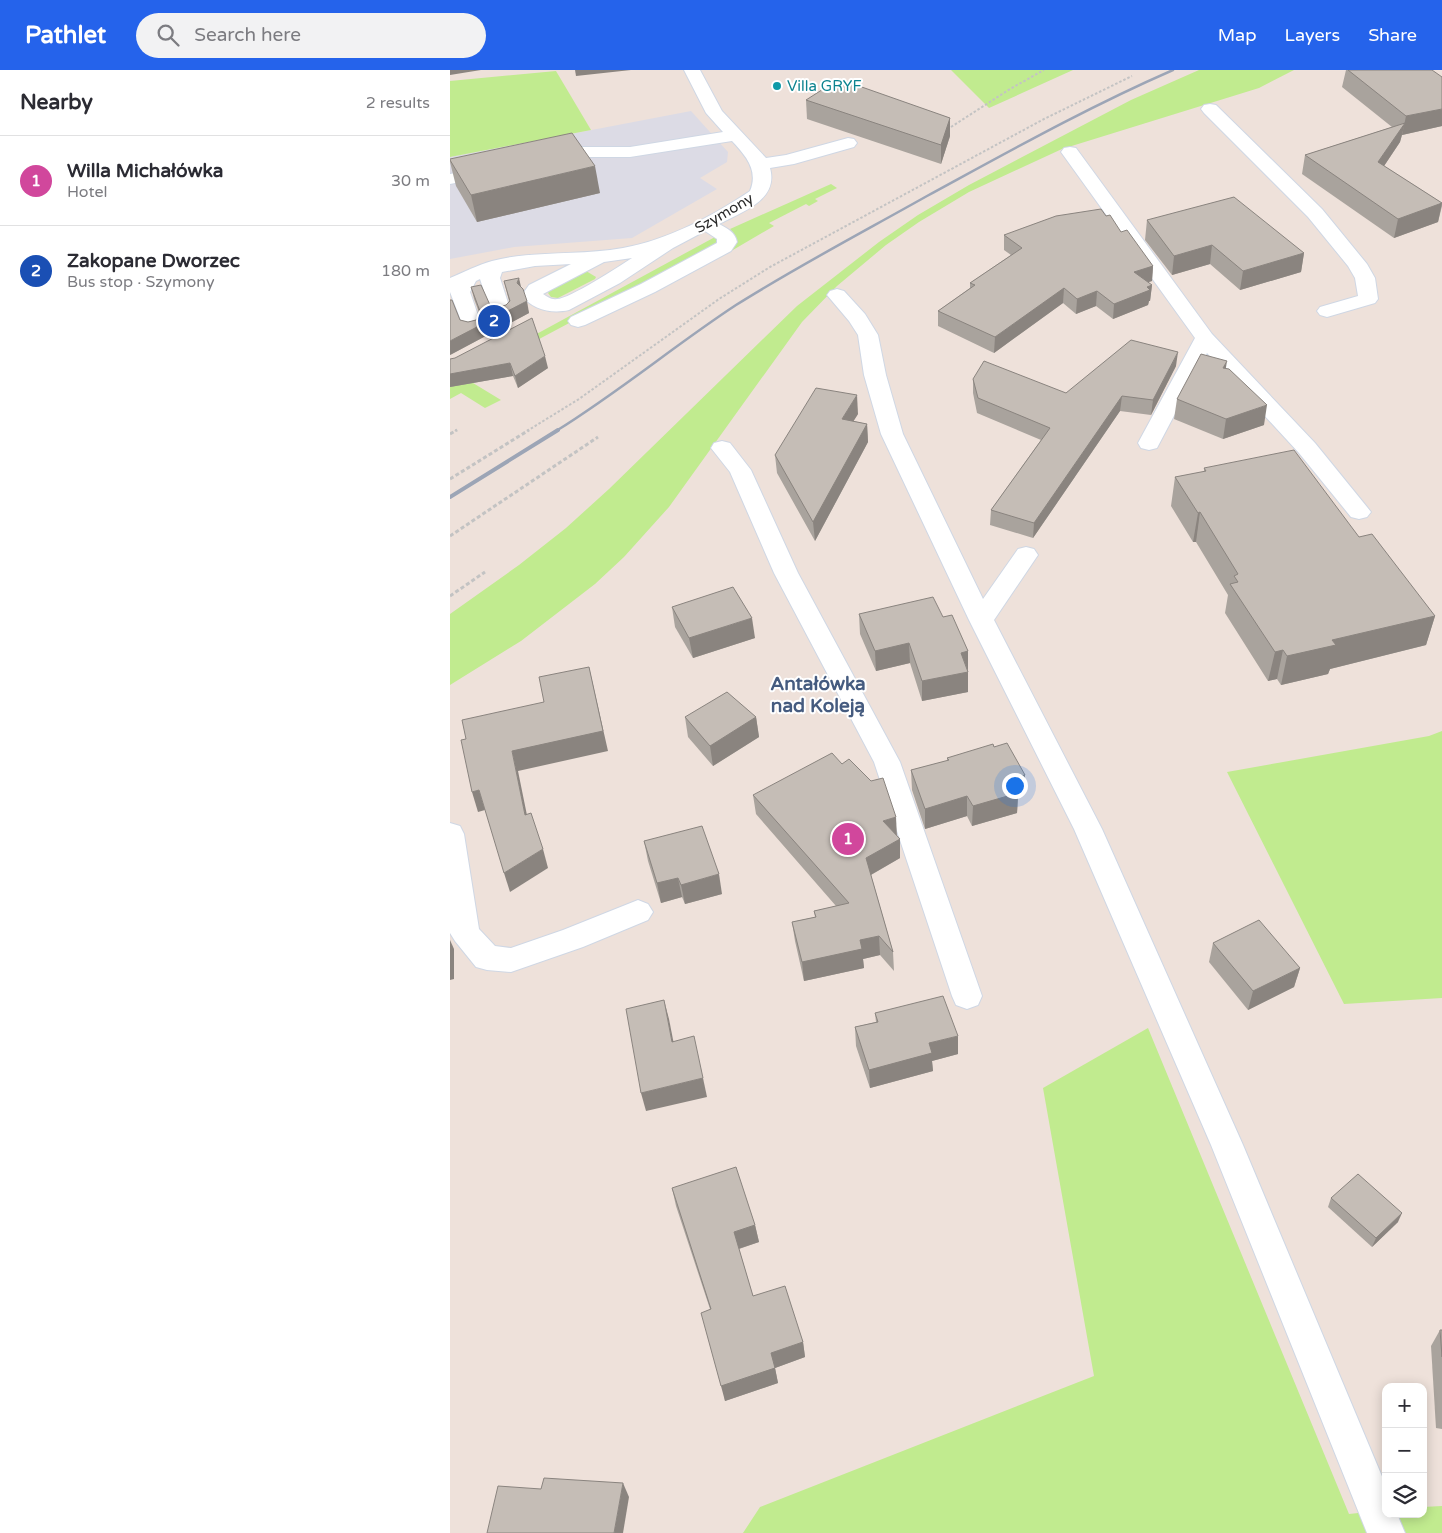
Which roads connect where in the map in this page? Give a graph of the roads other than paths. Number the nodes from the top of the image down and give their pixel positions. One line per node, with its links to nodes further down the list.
1 (692, 70): 3 (street)
2 (1210, 109): 18 (street)
3 (735, 134): 6 (street); 7 (street)
4 (848, 143): 7 (street)
5 (1070, 152): 23 (street)
6 (533, 162)
7 (760, 164): 10 (street, Szymony)
8 (506, 168): 9 (street)
9 (450, 179)
10 (706, 224): 11 (street, Szymony); 21 (street)
11 (666, 244): 12 (street); 17 (street)
12 (599, 257): 13 (street); 17 (street)
13 (495, 266): 14 (street); 19 (street)
14 (469, 276): 15 (street); 22 (street)
15 (450, 285)
16 (837, 295): 28 (street)
17 (562, 306): 20 (street)
18 (1327, 311)
19 (501, 312)
20 (540, 319)
21 (578, 321)
22 (472, 327)
23 (1205, 338): 24 (street); 26 (street)
24 (1149, 443)
25 (722, 448): 31 (street)
26 (1359, 512)
27 (1026, 555): 28 (street)
28 (981, 620): 32 (street)
29 (450, 834): 30 (street)
30 (638, 912)
31 (967, 996)
32 (1386, 1533)

